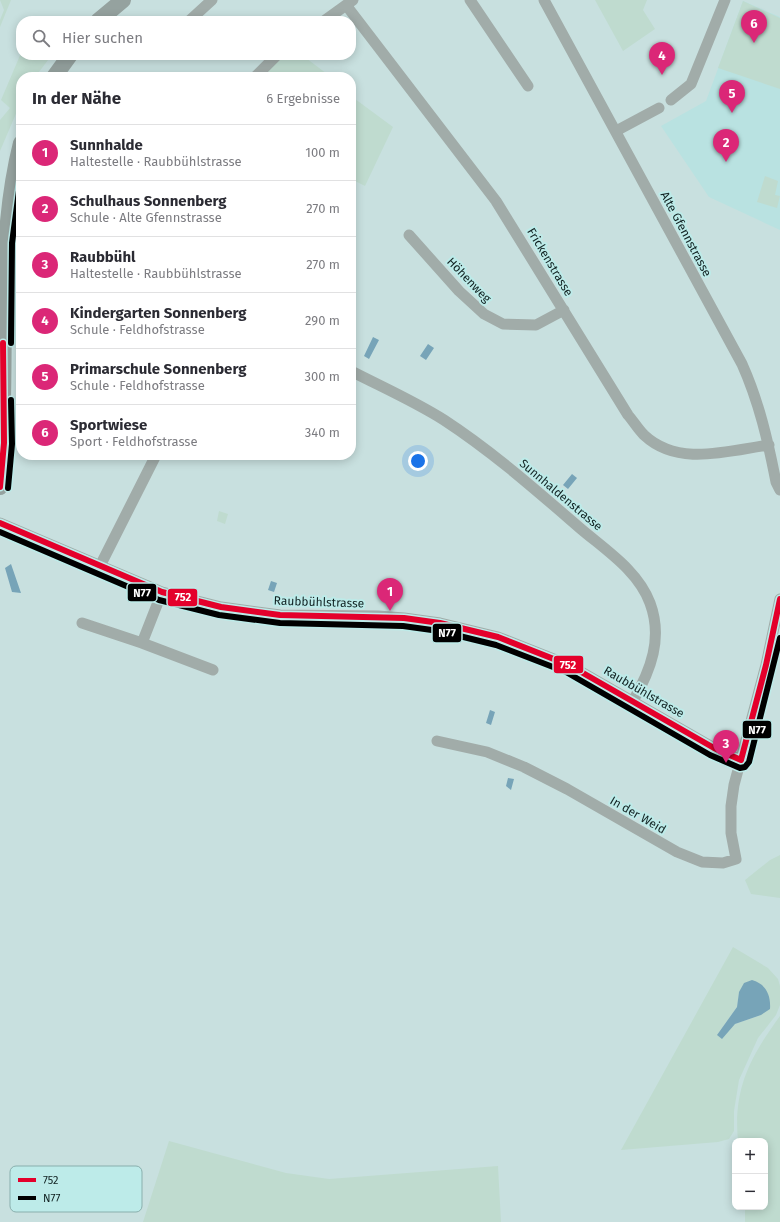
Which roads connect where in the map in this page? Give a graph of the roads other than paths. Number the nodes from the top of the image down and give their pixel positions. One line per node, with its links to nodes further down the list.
1 (123, 0): 7 (street)
2 (212, 0): 8 (street)
3 (470, 0): 14 (street)
4 (544, 0): 17 (street, Alte Gfennstrasse)
5 (725, 0): 15 (street)
6 (350, 2): 9 (street); 20 (street, Frickenstrasse)
7 (104, 16)
8 (194, 16)
9 (331, 16)
10 (66, 60): 12 (street)
11 (272, 60): 13 (street)
12 (58, 72)
13 (260, 72)
14 (528, 86)
15 (671, 100)
16 (659, 108): 17 (street)
17 (616, 132): 22 (street, Alte Gfennstrasse)
18 (16, 163): 24 (street)
19 (409, 235): 20 (street, Höhenweg)
20 (564, 310): 22 (street, Frickenstrasse)
21 (356, 374): 33 (street, Sunnhaldenstrasse)
22 (768, 444): 25 (street, Alte Gfennstrasse)
23 (153, 460): 27 (street)
24 (0, 487)
25 (780, 490)
26 (0, 523): 27 (street, Raubbühlstrasse)
27 (100, 566): 28 (street, Raubbühlstrasse)
28 (162, 592): 31 (street); 33 (street, Raubbühlstrasse)
29 (780, 599): 35 (street)
30 (82, 623): 31 (street)
31 (142, 643): 32 (street)
32 (213, 670)
33 (633, 700): 35 (street, Raubbühlstrasse)
34 (437, 741): 35 (street, In der Weid)
35 (741, 760)

